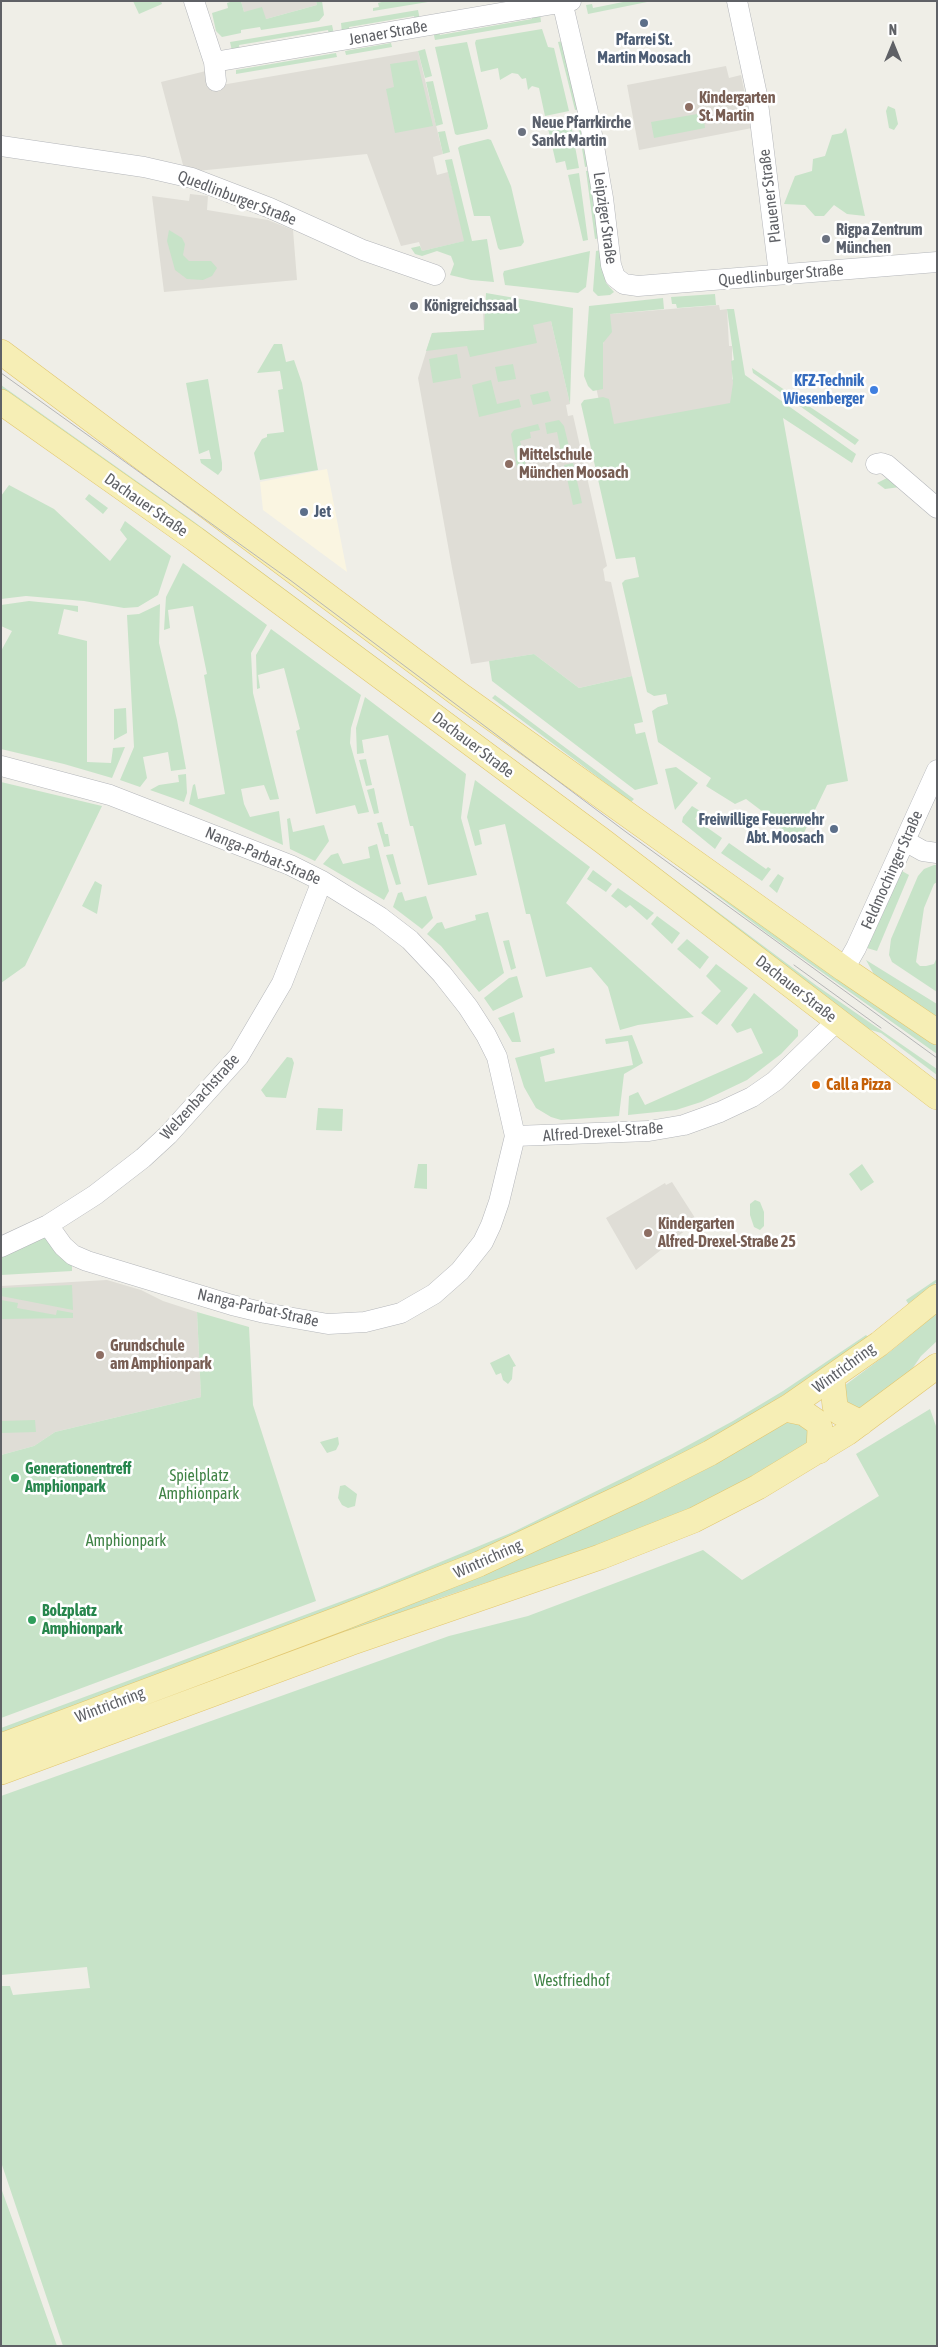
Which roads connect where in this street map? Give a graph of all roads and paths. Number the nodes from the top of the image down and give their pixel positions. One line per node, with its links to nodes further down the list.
1 (194, 1): 3 (street, Jenaer Straße)
2 (737, 1): 7 (street, Plauener Straße)
3 (565, 2): 8 (street, Leipziger Straße)
4 (1, 146): 6 (street, Quedlinburger Straße)
5 (937, 262): 7 (street, Quedlinburger Straße)
6 (435, 274)
7 (779, 274): 8 (street, Quedlinburger Straße)
8 (624, 284)
9 (1, 352): 18 (main road, Dachauer Straße)
10 (1, 402): 19 (main road, Dachauer Straße)
11 (876, 464): 12 (street)
12 (937, 508)
13 (1, 766): 17 (street, Nanga-Parbat-Straße)
14 (937, 770): 15 (street, Feldmochinger Straße)
15 (905, 841): 16 (street); 18 (street, Feldmochinger Straße)
16 (937, 853)
17 (322, 881): 22 (street, Nanga-Parbat-Straße); 23 (street, Welzenbachstraße)
18 (844, 970): 20 (main road, Dachauer Straße)
19 (837, 1021): 21 (main road, Dachauer Straße); 22 (street, Alfred-Drexel-Straße)
20 (937, 1032)
21 (937, 1097)
22 (515, 1136): 23 (street, Nanga-Parbat-Straße)
23 (48, 1225): 24 (street, Welzenbachstraße)
24 (1, 1247)
25 (937, 1297): 27 (main road, Wintrichring)
26 (937, 1366): 29 (main road, Wintrichring)
27 (832, 1378): 28 (main road, Wintrichring); 29 (main road)
28 (786, 1409): 30 (main road); 31 (main road, Wintrichring)
29 (861, 1423): 30 (main road, Wintrichring)
30 (819, 1451): 32 (main road, Wintrichring)
31 (1, 1746)
32 (1, 1772)

